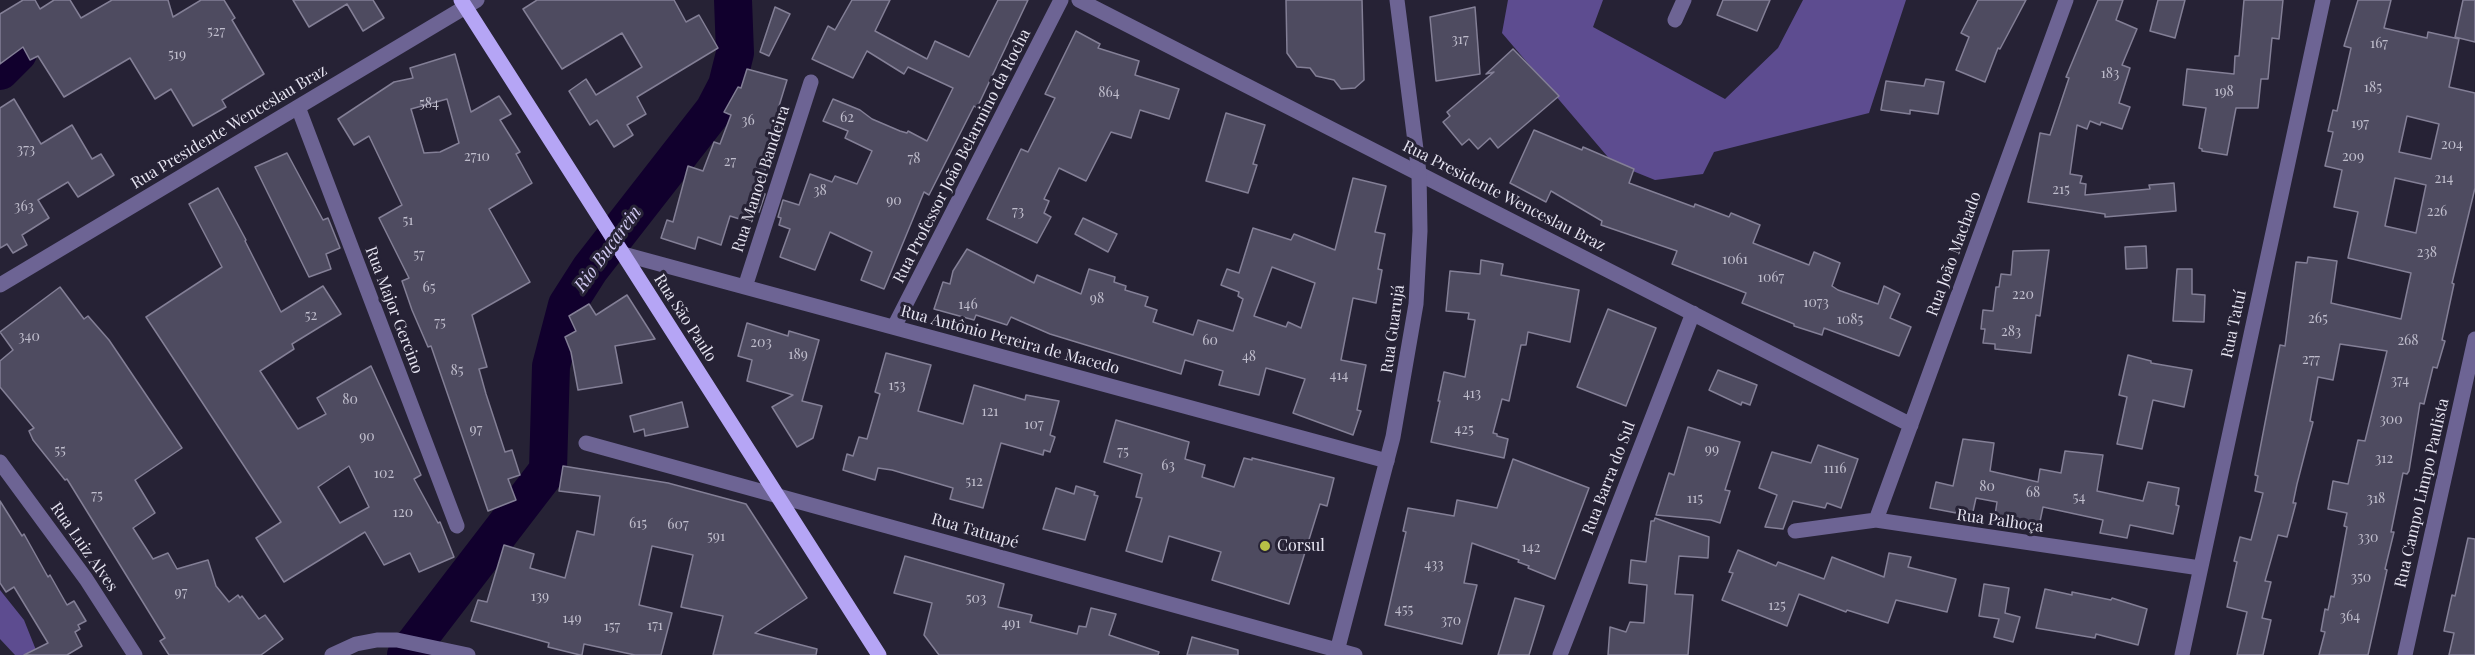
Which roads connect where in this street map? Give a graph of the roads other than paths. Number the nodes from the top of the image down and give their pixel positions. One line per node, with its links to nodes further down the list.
1 (1061, 0): 16 (street, Rua Professor João Belarmino da Rocha)
2 (1079, 0): 11 (street, Rua Presidente Wenceslau Braz)
3 (1397, 0): 11 (street, Rua Guarujá)
4 (1684, 0): 8 (street)
5 (2066, 0): 18 (street, Rua João Machado)
6 (2323, 0): 26 (street, Rua Tatuí)
7 (468, 2): 10 (street, Rua Presidente Wenceslau Braz); 12 (main road, Rua São Paulo)
8 (1675, 20)
9 (811, 82): 14 (street, Rua Manoel Bandeira)
10 (298, 107): 13 (street, Rua Presidente Wenceslau Braz); 24 (street, Rua Major Gercino)
11 (1419, 173): 15 (street, Rua Presidente Wenceslau Braz); 20 (street, Rua Guarujá)
12 (623, 254): 14 (street, Rua Antônio Pereira de Macedo); 22 (main road, Rua São Paulo)
13 (0, 285)
14 (745, 287): 16 (street, Rua Antônio Pereira de Macedo)
15 (1693, 313): 18 (street, Rua Presidente Wenceslau Braz); 33 (street, Rua Barra do Sul)
16 (894, 327): 20 (street, Rua Antônio Pereira de Macedo)
17 (2475, 339): 35 (street, Rua Campo Limpo Paulista)
18 (1911, 425): 23 (street, Rua João Machado)
19 (586, 443): 22 (street, Rua Tatuapé)
20 (1387, 461): 27 (street, Rua Guarujá)
21 (0, 462): 28 (street, Rua Luiz Alves)
22 (777, 495): 27 (street, Rua Tatuapé); 31 (main road, Rua São Paulo)
23 (1876, 520): 25 (street, Rua Palhoça); 26 (street, Rua Palhoça)
24 (457, 526)
25 (1795, 531)
26 (2200, 568): 34 (street, Rua Tatuí)
27 (1337, 653): 32 (street, Rua Tatuapé)
28 (135, 655)
29 (332, 655): 30 (street)
30 (468, 655)
31 (879, 655)
32 (1354, 655)
33 (1560, 655)
34 (2182, 655)
35 (2405, 655)

